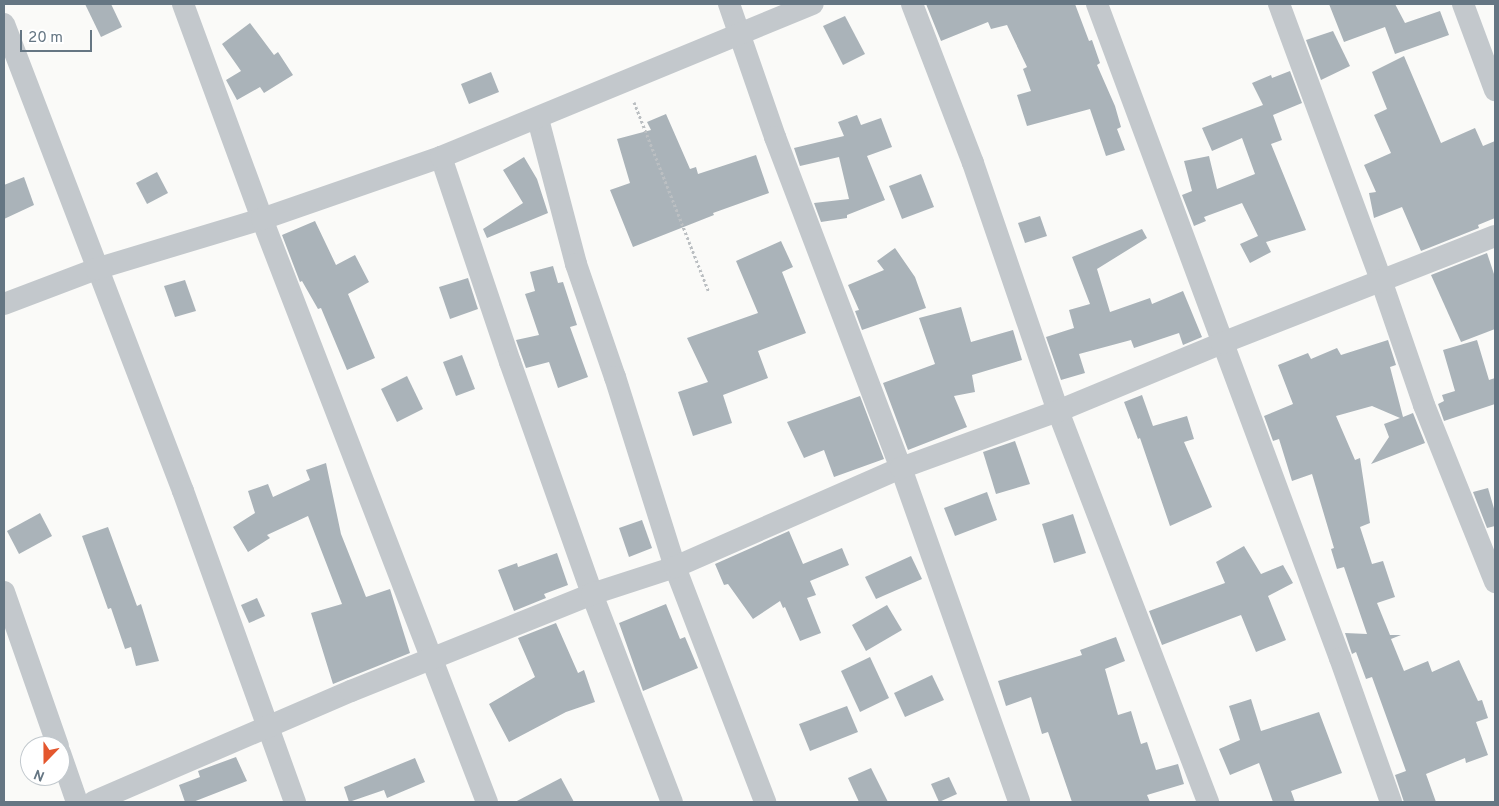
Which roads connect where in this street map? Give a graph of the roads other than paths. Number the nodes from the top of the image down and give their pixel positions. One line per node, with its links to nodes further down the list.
1 (183, 4): 13 (street)
2 (729, 4): 9 (street)
3 (812, 4): 9 (street)
4 (912, 4): 19 (street)
5 (1097, 4): 18 (street)
6 (1279, 4): 16 (street)
7 (1463, 4): 10 (street)
8 (4, 24): 15 (street)
9 (740, 33): 11 (street); 20 (street)
10 (1495, 90)
11 (538, 119): 12 (street); 21 (street)
12 (441, 157): 13 (street); 24 (street)
13 (262, 219): 15 (street); 25 (street)
14 (1495, 236): 16 (street)
15 (96, 269): 17 (street); 26 (street)
16 (1381, 280): 18 (street); 22 (street)
17 (4, 304)
18 (1222, 343): 19 (street); 37 (street)
19 (1058, 411): 20 (street); 36 (street)
20 (901, 468): 21 (street); 35 (street)
21 (675, 566): 24 (street); 34 (street)
22 (1495, 582)
23 (4, 592): 27 (street)
24 (592, 594): 25 (street); 33 (street)
25 (431, 659): 26 (street); 32 (street)
26 (266, 727): 30 (street); 31 (street)
27 (54, 736)
28 (70, 782): 29 (street)
29 (77, 802)
30 (93, 802)
31 (295, 802)
32 (487, 802)
33 (672, 802)
34 (765, 802)
35 (1020, 802)
36 (1208, 802)
37 (1391, 802)

